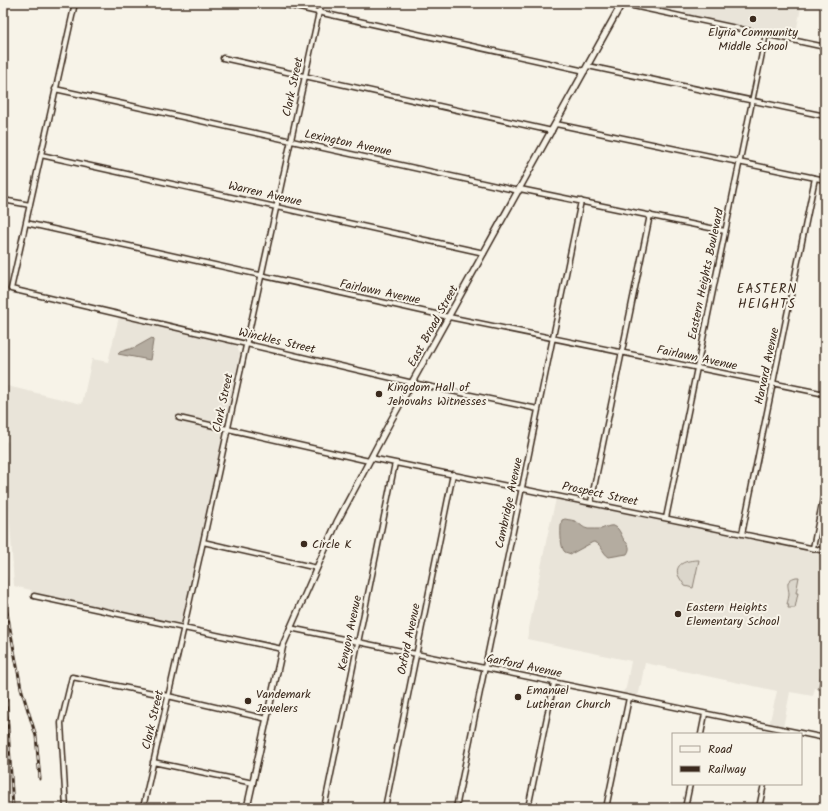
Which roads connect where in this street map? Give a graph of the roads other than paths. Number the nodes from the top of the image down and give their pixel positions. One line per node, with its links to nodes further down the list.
1 (74, 3): 13 (street)
2 (277, 3): 5 (street)
3 (321, 3): 5 (street, Clark Street)
4 (621, 3): 6 (street); 10 (street, East Broad Street)
5 (319, 12): 11 (street); 12 (street, Clark Street)
6 (766, 34): 8 (street); 14 (street, Eastern Heights Boulevard)
7 (825, 38): 8 (street)
8 (824, 46)
9 (223, 58): 12 (street)
10 (588, 66): 11 (street, East Broad Street); 14 (street)
11 (585, 71): 16 (street, East Broad Street)
12 (305, 77): 17 (street); 18 (street, Clark Street)
13 (56, 89): 18 (street, Lexington Avenue); 19 (street)
14 (752, 100): 15 (street); 20 (street, Eastern Heights Boulevard)
15 (825, 116)
16 (556, 124): 17 (street, East Broad Street); 20 (street)
17 (552, 131): 23 (street, East Broad Street)
18 (291, 141): 23 (street, Lexington Avenue); 27 (street, Clark Street)
19 (41, 155): 26 (street); 27 (street, Warren Avenue)
20 (739, 163): 21 (street); 30 (street, Eastern Heights Boulevard)
21 (816, 178): 22 (street); 39 (street, Harvard Avenue)
22 (825, 180)
23 (519, 190): 25 (street, Lexington Avenue); 31 (street, East Broad Street)
24 (3, 200): 26 (street)
25 (581, 201): 28 (street, Lexington Avenue); 34 (street, Cambridge Avenue)
26 (30, 205): 29 (street)
27 (276, 207): 31 (street, Warren Avenue); 32 (street, Clark Street)
28 (650, 215): 30 (street, Lexington Avenue); 36 (street)
29 (26, 223): 32 (street, Fairlawn Avenue); 35 (street, Winckles Street)
30 (725, 231): 37 (street, Eastern Heights Boulevard)
31 (484, 253): 33 (street, East Broad Street)
32 (261, 276): 33 (street, Fairlawn Avenue); 35 (street, Clark Street)
33 (449, 317): 34 (street, Fairlawn Avenue); 38 (street, East Broad Street)
34 (553, 339): 36 (street, Fairlawn Avenue); 41 (street, Cambridge Avenue)
35 (246, 344): 38 (street, Winckles Street); 43 (street, Clark Street)
36 (622, 353): 37 (street, Fairlawn Avenue); 49 (street)
37 (697, 368): 39 (street, Fairlawn Avenue); 50 (street, Eastern Heights Boulevard)
38 (412, 383): 41 (street, Winckles Street); 44 (street, East Broad Street)
39 (773, 384): 40 (street, Fairlawn Avenue); 51 (street, Harvard Avenue)
40 (825, 394)
41 (538, 409): 47 (street, Cambridge Avenue)
42 (179, 418): 43 (street, Prospect Street)
43 (227, 429): 44 (street, Prospect Street); 52 (street, Clark Street)
44 (370, 459): 45 (street, Prospect Street); 55 (street, East Broad Street)
45 (395, 463): 46 (street, Prospect Street); 59 (street, Kenyon Avenue)
46 (453, 474): 47 (street, Prospect Street); 61 (street, Oxford Avenue)
47 (522, 489): 49 (street, Prospect Street); 62 (street, Cambridge Avenue)
48 (825, 489): 53 (street)
49 (591, 502): 50 (street, Prospect Street)
50 (666, 518): 51 (street, Prospect Street)
51 (742, 534): 53 (street, Prospect Street)
52 (203, 542): 55 (street); 57 (street, Clark Street)
53 (813, 548): 54 (street, Prospect Street)
54 (825, 551)
55 (317, 568): 58 (street, East Broad Street)
56 (34, 596): 57 (street)
57 (184, 628): 60 (street); 64 (street, Clark Street)
58 (290, 628): 59 (street, Garford Avenue); 60 (street, East Broad Street)
59 (358, 642): 61 (street, Garford Avenue); 81 (street, Kenyon Avenue)
60 (282, 648): 67 (street, East Broad Street)
61 (416, 654): 62 (street, Garford Avenue); 82 (street, Oxford Avenue)
62 (485, 668): 63 (street, Garford Avenue); 83 (street, Cambridge Avenue)
63 (554, 682): 65 (street, Garford Avenue); 84 (street)
64 (168, 696): 67 (street); 74 (street, Clark Street); 78 (street)
65 (629, 698): 66 (street, Garford Avenue); 85 (street)
66 (705, 714): 68 (street, Garford Avenue); 69 (street)
67 (267, 719): 75 (street, East Broad Street)
68 (775, 728): 70 (street); 71 (street, Garford Avenue)
69 (701, 733)
70 (774, 733)
71 (800, 733)
72 (802, 733): 73 (street, Garford Avenue)
73 (825, 738)
74 (154, 762): 75 (street); 79 (street, Clark Street)
75 (253, 783): 80 (street, East Broad Street)
76 (690, 785): 86 (street)
77 (764, 785): 87 (street)
78 (66, 808)
79 (143, 808)
80 (249, 808)
81 (324, 808)
82 (385, 808)
83 (456, 808)
84 (528, 808)
85 (606, 808)
86 (686, 808)
87 (759, 808)

